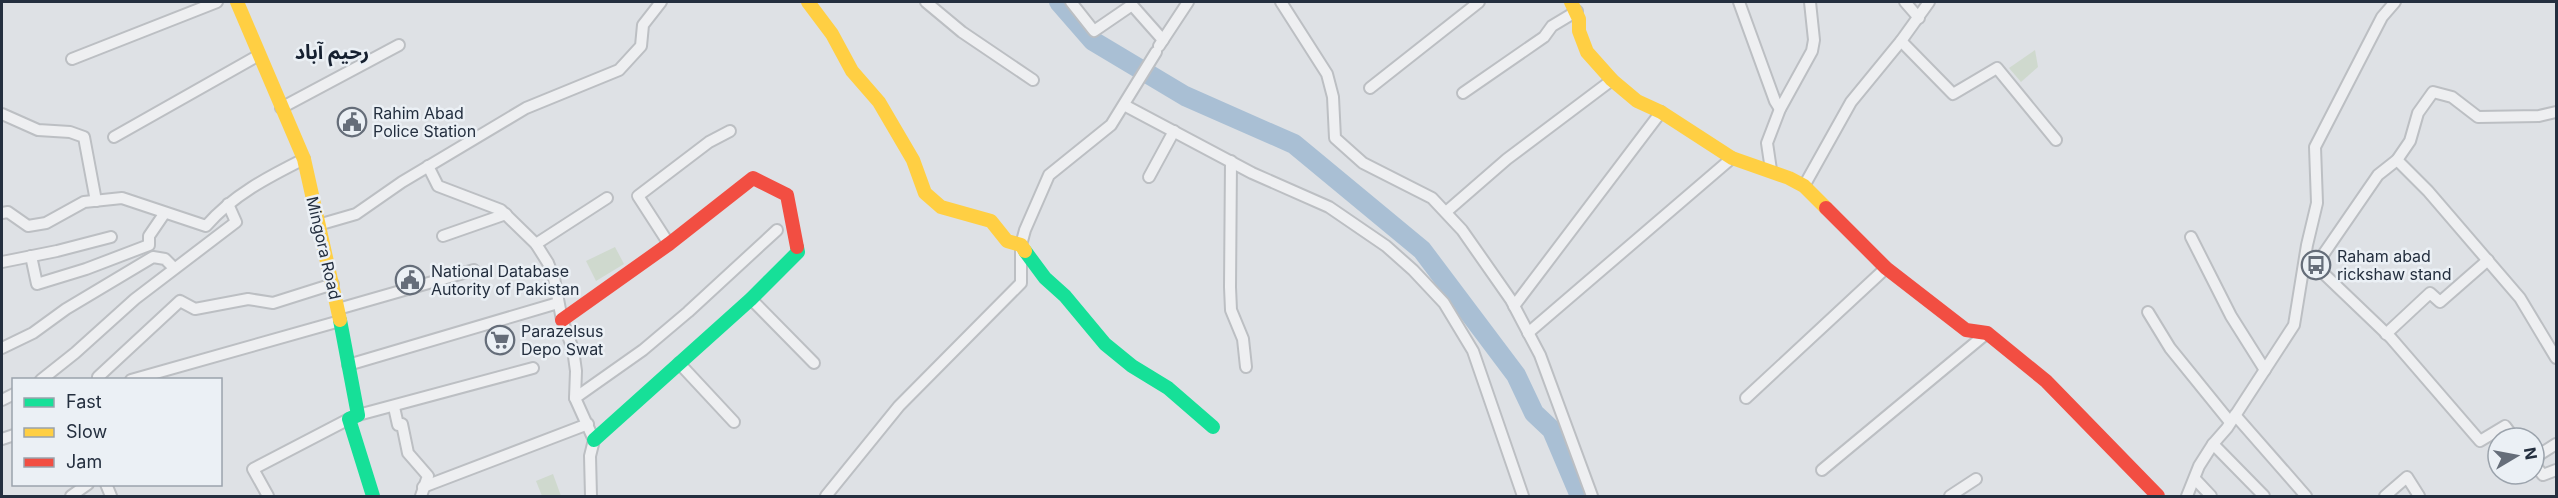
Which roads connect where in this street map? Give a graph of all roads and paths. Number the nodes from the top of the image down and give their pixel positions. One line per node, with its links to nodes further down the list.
1 (217, 2): 21 (street)
2 (237, 2): 20 (main road, Mingora Road)
3 (661, 2): 40 (street)
4 (808, 2): 58 (main road)
5 (926, 2): 22 (street)
6 (1071, 2): 17 (street)
7 (1188, 2): 17 (street)
8 (1281, 2): 47 (street)
9 (1479, 2): 24 (street)
10 (1739, 2): 28 (street)
11 (1810, 2): 28 (street)
12 (1905, 2): 16 (street)
13 (1929, 2): 16 (street)
14 (2395, 2): 65 (street)
15 (1574, 6): 23 (main road); 25 (street)
16 (1919, 18): 18 (street)
17 (1163, 40): 26 (street)
18 (1901, 41): 35 (street); 43 (street)
19 (399, 45): 27 (street)
20 (259, 55): 27 (main road, Mingora Road); 34 (street)
21 (72, 59)
22 (1033, 80)
23 (1612, 80): 29 (main road); 47 (street)
24 (1370, 88)
25 (1463, 93)
26 (1126, 101): 33 (street); 58 (street)
27 (281, 108): 37 (main road, Mingora Road)
28 (1780, 109): 41 (street)
29 (1661, 112): 36 (main road); 69 (street)
30 (2556, 112): 38 (street)
31 (2, 114): 45 (street)
32 (730, 131): 57 (street)
33 (1174, 131): 39 (street); 42 (street)
34 (114, 137)
35 (2056, 140)
36 (1732, 158): 41 (main road); 73 (street)
37 (304, 159): 46 (street); 51 (main road, Mingora Road)
38 (2397, 160): 60 (street); 65 (street)
39 (1231, 161): 81 (street); 108 (street)
40 (428, 166): 50 (street); 51 (street)
41 (1771, 170): 43 (main road)
42 (1149, 177)
43 (1804, 186): 63 (main road)
44 (608, 198): 56 (street)
45 (96, 201): 48 (street); 49 (street)
46 (228, 204): 49 (street); 62 (street)
47 (1446, 212): 69 (street)
48 (2, 213)
49 (164, 214): 59 (street)
50 (506, 214): 53 (street); 56 (street)
51 (318, 225): 66 (main road, Mingora Road)
52 (777, 230): 87 (street)
53 (443, 236)
54 (111, 237): 59 (street)
55 (2191, 237): 83 (street)
56 (536, 244): 68 (street)
57 (669, 244): 67 (main road); 72 (main road)
58 (1021, 245): 94 (main road); 107 (street)
59 (31, 256): 61 (street)
60 (2488, 260): 75 (street); 77 (street)
61 (2, 262)
62 (174, 268): 76 (street); 84 (street)
63 (1886, 268): 74 (main road); 88 (street)
64 (474, 270): 71 (street)
65 (2303, 270): 75 (street); 83 (street)
66 (333, 284): 71 (main road, Mingora Road); 85 (street)
67 (751, 300): 78 (main road); 79 (street)
68 (558, 303): 72 (street); 80 (street)
69 (1514, 306): 73 (street)
70 (2148, 312): 91 (street)
71 (339, 315): 80 (main road, Mingora Road); 86 (street)
72 (562, 320): 87 (street)
73 (1528, 333): 109 (street)
74 (1988, 333): 98 (street); 111 (main road)
75 (2386, 334): 95 (street)
76 (2, 348)
77 (2555, 351)
78 (679, 363): 92 (street); 96 (main road)
79 (814, 363)
80 (348, 364): 90 (main road, Mingora Road)
81 (1246, 367)
82 (533, 368): 89 (street)
83 (2265, 370): 91 (street)
84 (43, 378)
85 (98, 378)
86 (137, 378)
87 (574, 398): 93 (street)
88 (1746, 398)
89 (394, 407): 90 (street); 102 (street)
90 (354, 418): 104 (street); 105 (main road, Mingora Road)
91 (2232, 419): 97 (street); 115 (street)
92 (734, 422)
93 (588, 424): 96 (street); 102 (street)
94 (1213, 427)
95 (2486, 437)
96 (594, 440): 106 (street)
97 (2213, 444): 100 (street); 114 (street)
98 (1822, 470)
99 (1976, 479): 110 (street)
100 (2195, 479): 112 (street); 113 (street)
101 (85, 486): 103 (street)
102 (422, 492)
103 (71, 496)
104 (268, 496)
105 (373, 496)
106 (591, 496)
107 (826, 496)
108 (1523, 496)
109 (1592, 496)
110 (1950, 496)
111 (2158, 496)
112 (2187, 496)
113 (2211, 496)
114 (2264, 496)
115 (2306, 496)
116 (2385, 496): 117 (street)
117 (2419, 496)

